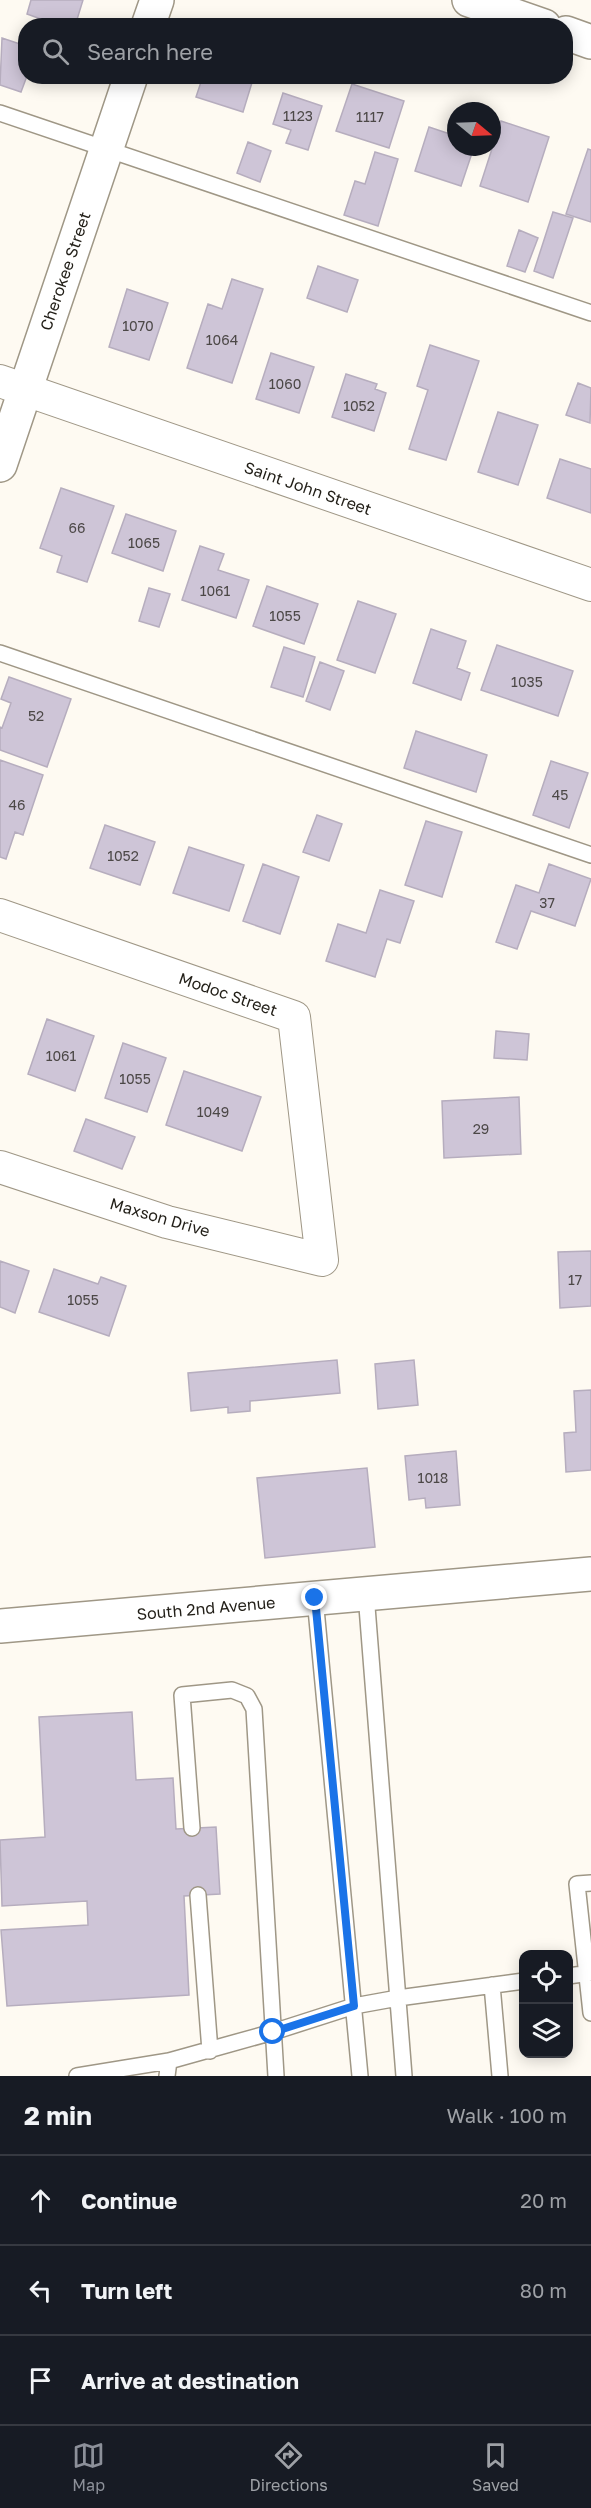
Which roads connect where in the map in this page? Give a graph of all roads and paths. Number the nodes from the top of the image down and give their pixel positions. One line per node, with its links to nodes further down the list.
1 (157, 0): 3 (main road)
2 (469, 0): 4 (main road)
3 (151, 18)
4 (521, 18)
5 (573, 36): 6 (main road)
6 (591, 42)
7 (128, 84): 9 (main road, Cherokee Street)
8 (0, 112): 9 (lane)
9 (107, 148): 10 (lane); 11 (main road, Cherokee Street)
10 (591, 313)
11 (12, 386): 12 (main road, Cherokee Street); 13 (street, Saint John Street)
12 (0, 465)
13 (591, 585)
14 (0, 653): 15 (lane)
15 (591, 855)
16 (0, 915): 18 (street, Modoc Street)
17 (0, 1167): 18 (street, Maxson Drive)
18 (322, 1260)
19 (591, 1574): 20 (main road, South 2nd Avenue)
20 (366, 1594): 21 (main road, South 2nd Avenue); 30 (lane)
21 (315, 1598): 22 (main road, South 2nd Avenue); 31 (lane)
22 (0, 1626)
23 (192, 1828): 33 (lane)
24 (591, 1883): 26 (lane)
25 (198, 1895): 34 (lane)
26 (589, 1973): 27 (lane); 32 (lane)
27 (573, 1975)
28 (519, 1982): 29 (lane)
29 (492, 1985): 30 (lane); 40 (lane)
30 (398, 1998): 31 (lane); 39 (lane)
31 (354, 2006): 33 (lane); 38 (lane)
32 (591, 2013)
33 (273, 2032): 34 (lane); 37 (lane)
34 (210, 2051): 35 (lane)
35 (168, 2068): 36 (lane)
36 (76, 2076)
37 (276, 2076)
38 (360, 2076)
39 (404, 2076)
40 (500, 2076)

